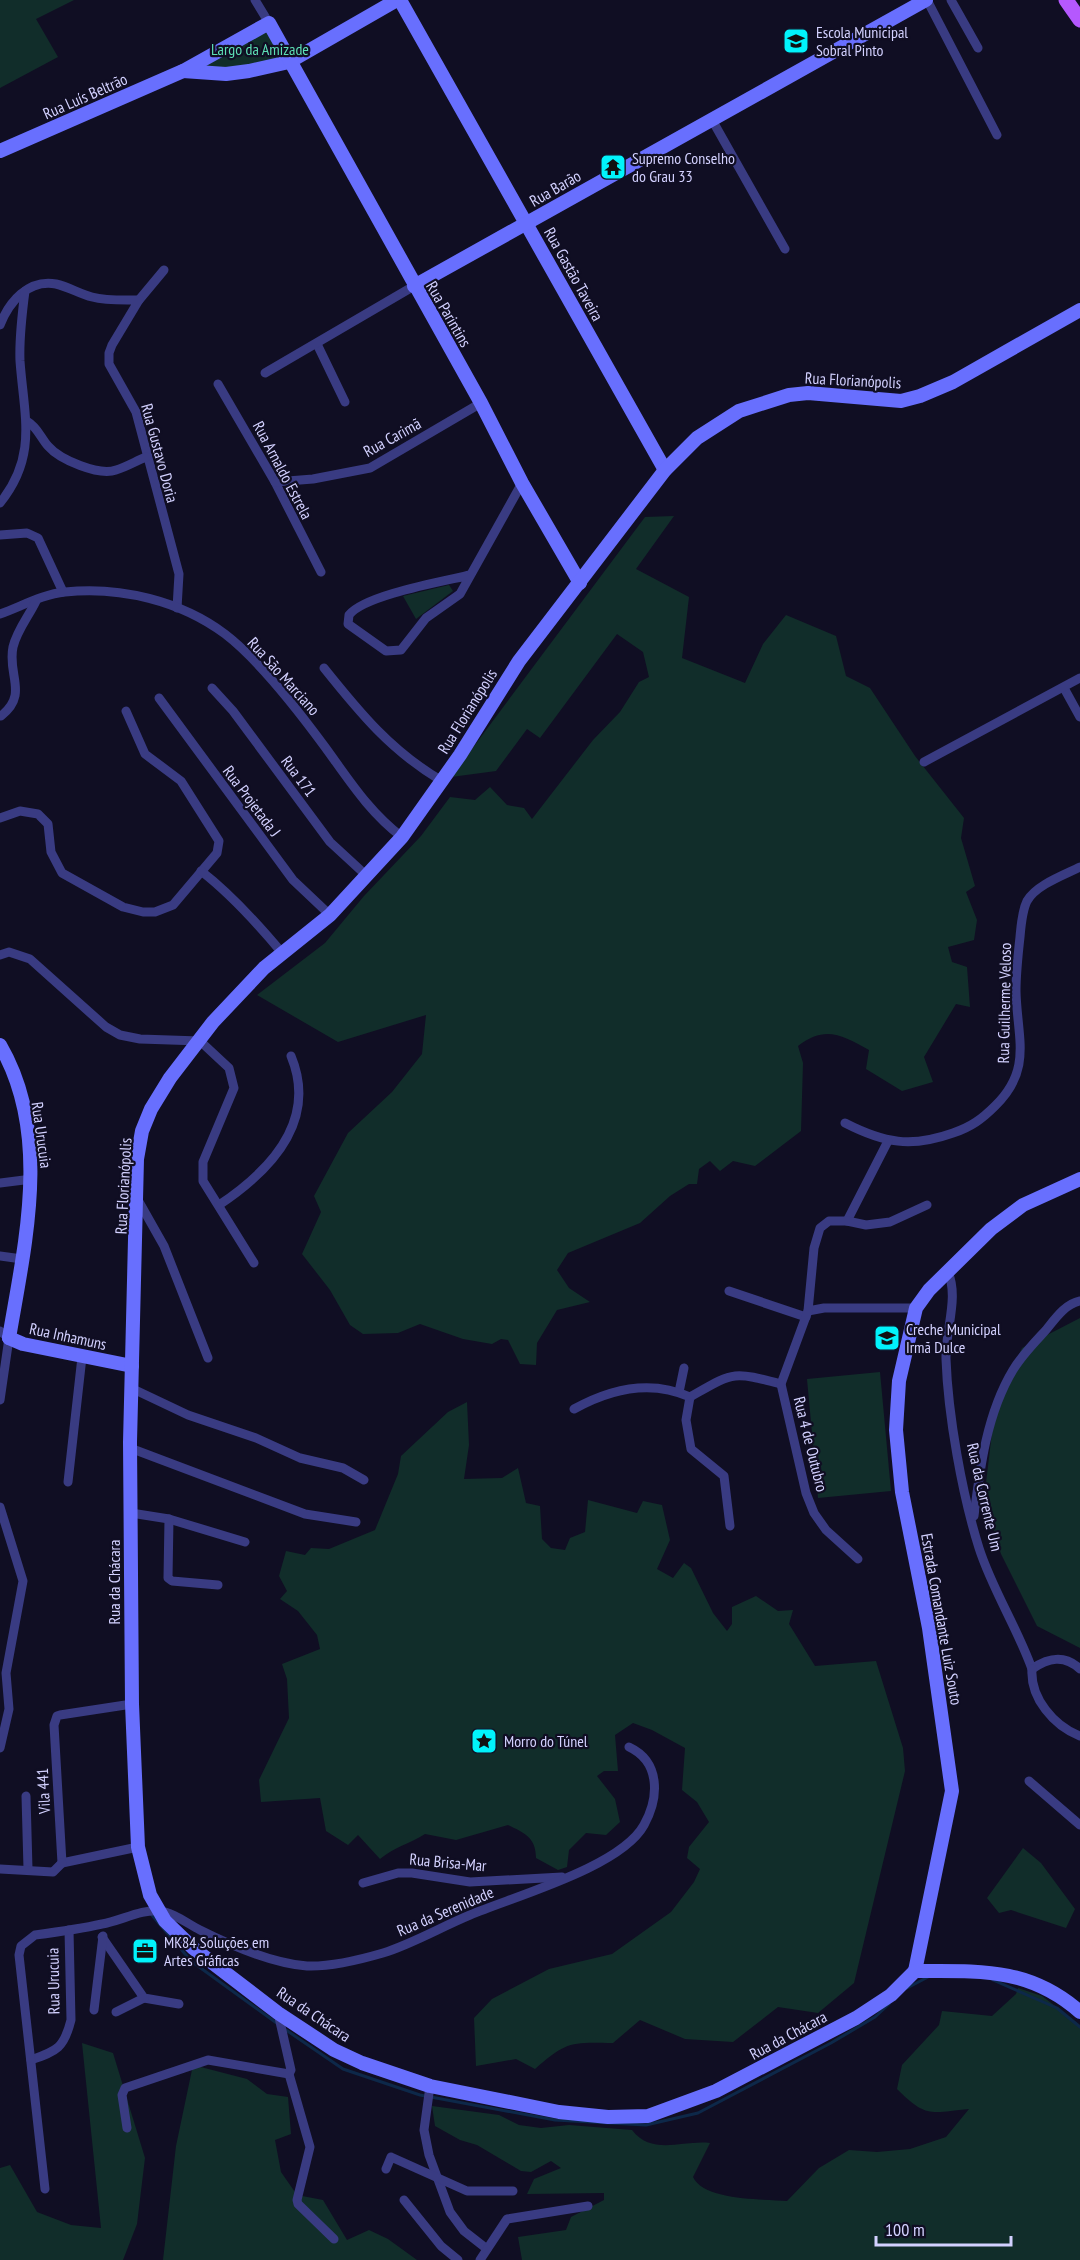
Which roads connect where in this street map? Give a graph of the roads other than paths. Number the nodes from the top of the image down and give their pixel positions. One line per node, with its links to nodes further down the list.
1 (255, 0): 7 (street)
2 (399, 0): 9 (street, Rua Luís Beltrão); 14 (street, Rua Gastão Taveira)
3 (927, 0): 11 (street, Rua Barão); 12 (street)
4 (951, 0): 8 (street)
5 (1066, 0): 6 (main road)
6 (1080, 20)
7 (269, 23): 9 (street); 10 (street, Rua Luís Beltrão)
8 (978, 48)
9 (289, 62): 10 (street, Rua Luís Beltrão); 17 (street, Rua Parintins)
10 (201, 67): 13 (street, Rua Luís Beltrão)
11 (711, 118): 14 (street, Rua Barão); 15 (street)
12 (997, 135)
13 (0, 151)
14 (526, 224): 17 (street, Rua Barão); 29 (street, Rua Gastão Taveira)
15 (785, 249)
16 (164, 270): 19 (street, Rua Gustavo Doria)
17 (414, 286): 22 (street, Rua Barão); 26 (street, Rua Parintins)
18 (25, 291): 19 (street); 21 (street); 27 (street)
19 (140, 300): 28 (street, Rua Gustavo Doria)
20 (1080, 310): 29 (street, Rua Florianópolis)
21 (0, 325)
22 (317, 344): 23 (street, Rua Barão); 25 (street)
23 (265, 373)
24 (218, 384): 30 (street, Rua Arnaldo Estrela)
25 (345, 402)
26 (481, 403): 30 (street, Rua Carimã); 31 (street, Rua Parintins)
27 (28, 422): 28 (street); 32 (street)
28 (146, 457): 39 (street, Rua Gustavo Doria)
29 (664, 470): 36 (street, Rua Florianópolis)
30 (275, 482): 34 (street, Rua Arnaldo Estrela)
31 (522, 483): 35 (street); 36 (street, Rua Parintins)
32 (0, 503)
33 (0, 535): 37 (street)
34 (321, 572)
35 (470, 575): 35 (street)
36 (580, 583): 50 (street, Rua Florianópolis)
37 (63, 592): 38 (street, Rua São Marciano); 39 (street, Rua São Marciano)
38 (36, 601): 40 (street, Rua São Marciano); 47 (street)
39 (177, 608): 52 (street, Rua São Marciano)
40 (0, 614)
41 (324, 668): 50 (street)
42 (1080, 678): 44 (street)
43 (212, 688): 55 (street, Rua 171)
44 (1064, 688): 48 (street); 49 (street)
45 (159, 698): 56 (street, Rua Projetada J)
46 (126, 711): 54 (street)
47 (1, 716)
48 (1080, 717)
49 (924, 762)
50 (442, 781): 52 (street, Rua Florianópolis)
51 (0, 818): 54 (street)
52 (402, 837): 55 (street, Rua Florianópolis)
53 (1080, 867): 63 (street, Rua Guilherme Veloso)
54 (201, 871): 57 (street)
55 (368, 877): 56 (street, Rua Florianópolis)
56 (330, 915): 57 (street, Rua Florianópolis)
57 (284, 954): 59 (street, Rua Florianópolis)
58 (0, 955): 59 (street)
59 (200, 1041): 67 (street, Rua Florianópolis); 68 (street)
60 (2, 1053): 64 (street, Rua Urucuia)
61 (291, 1056): 68 (street)
62 (845, 1123): 63 (street, Rua Guilherme Veloso)
63 (888, 1142): 70 (street)
64 (32, 1179): 66 (street); 72 (street, Rua Urucuia)
65 (1080, 1179): 74 (street, Estrada Comandante Luiz Souto)
66 (0, 1183)
67 (138, 1200): 81 (street); 82 (street, Rua Florianópolis)
68 (219, 1205): 73 (street)
69 (927, 1205): 70 (street)
70 (847, 1221): 78 (street, Rua 4 de Outubro)
71 (0, 1256): 72 (street)
72 (22, 1259): 79 (street, Rua Urucuia)
73 (254, 1263)
74 (947, 1270): 77 (street, Estrada Comandante Luiz Souto); 97 (street, Rua da Corrente Um)
75 (729, 1291): 78 (street)
76 (1080, 1301): 97 (street)
77 (916, 1308): 78 (street); 122 (street, Estrada Comandante Luiz Souto)
78 (807, 1314): 84 (street, Rua 4 de Outubro)
79 (3, 1338): 80 (street, Rua Inhamuns); 88 (street, Rua Urucuia)
80 (82, 1357): 82 (street, Rua Inhamuns); 92 (street)
81 (208, 1358)
82 (132, 1366): 85 (street, Rua da Chácara)
83 (684, 1368): 86 (street)
84 (781, 1384): 87 (street); 100 (street, Rua 4 de Outubro)
85 (131, 1388): 90 (street, Rua da Chácara); 91 (street)
86 (679, 1392): 87 (street); 89 (street)
87 (690, 1397): 98 (street)
88 (0, 1400)
89 (574, 1409)
90 (130, 1448): 94 (street, Rua da Chácara); 96 (street)
91 (364, 1480)
92 (68, 1482)
93 (0, 1507): 104 (street)
94 (130, 1513): 95 (street); 105 (street, Rua da Chácara)
95 (169, 1519): 99 (street); 101 (street)
96 (356, 1522)
97 (973, 1525): 102 (street, Rua da Corrente Um)
98 (730, 1526)
99 (245, 1542)
100 (858, 1559)
101 (218, 1585)
102 (1032, 1669): 103 (street); 106 (street, Rua da Corrente Um)
103 (1080, 1669)
104 (3, 1674): 108 (street)
105 (132, 1704): 112 (street, Rua da Chácara); 113 (street, Vila 441)
106 (1080, 1736)
107 (629, 1747): 116 (street, Rua da Serenidade)
108 (0, 1748)
109 (1029, 1781): 111 (street)
110 (26, 1796): 115 (street)
111 (1080, 1825)
112 (138, 1847): 113 (street); 118 (street, Rua da Chácara)
113 (62, 1863): 115 (street)
114 (0, 1869): 115 (street)
115 (28, 1869)
116 (567, 1877): 117 (street, Rua Brisa-Mar); 118 (street, Rua da Serenidade)
117 (363, 1883)
118 (157, 1910): 119 (street, Rua Urucuia); 128 (street, Rua da Chácara)
119 (103, 1924): 120 (street, Rua Urucuia); 121 (street)
120 (69, 1930): 129 (street, Rua Urucuia); 129 (street, Rua Urucuia)
121 (102, 1937): 123 (street); 125 (street)
122 (915, 1971): 127 (street); 131 (street, Rua da Chácara)
123 (144, 1998): 124 (street); 126 (street)
124 (179, 2004)
125 (94, 2010)
126 (116, 2012)
127 (1080, 2012)
128 (278, 2013): 130 (street); 131 (street, Rua da Chácara)
129 (32, 2060): 135 (street)
130 (289, 2074): 132 (street); 139 (street)
131 (430, 2086): 134 (street)
132 (127, 2128)
133 (386, 2169): 134 (street)
134 (438, 2178): 136 (street); 140 (street)
135 (45, 2188)
136 (513, 2191)
137 (404, 2200): 141 (street)
138 (588, 2206): 140 (street)
139 (334, 2239)
140 (487, 2249): 142 (street)
141 (458, 2260)
142 (480, 2260)

